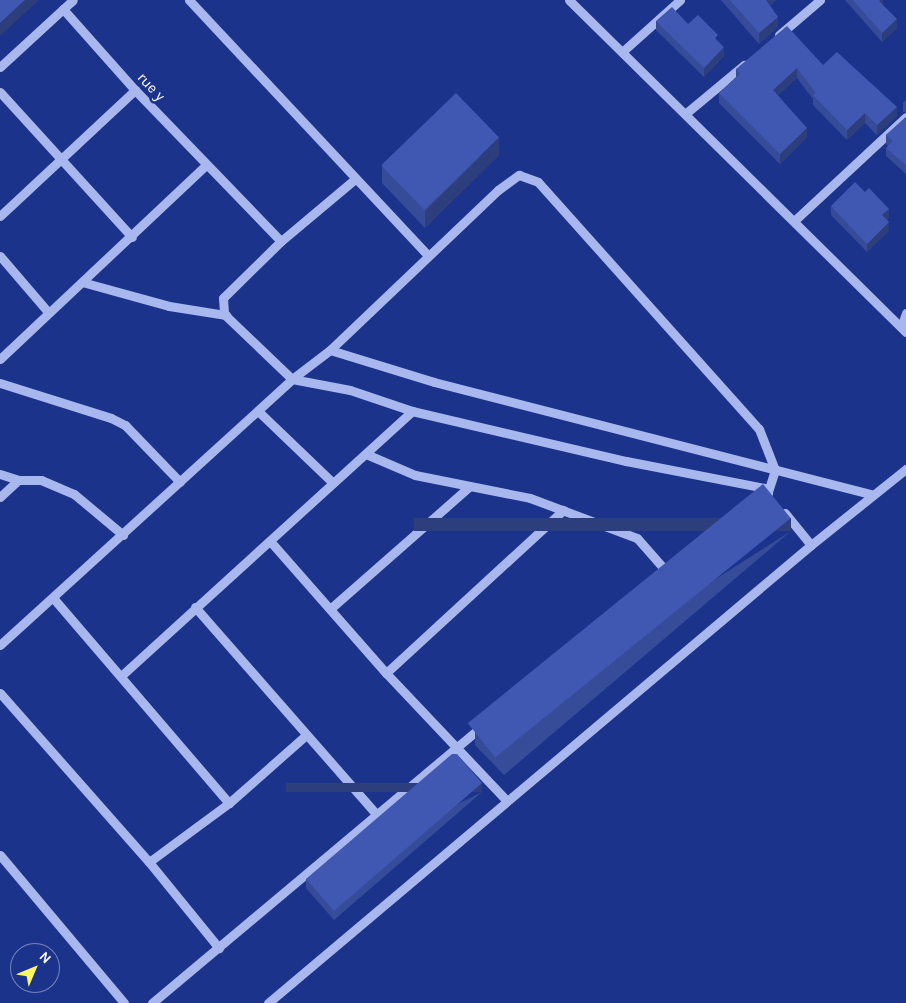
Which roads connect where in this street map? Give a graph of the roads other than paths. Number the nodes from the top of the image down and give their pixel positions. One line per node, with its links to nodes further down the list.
1 (73, 0): 6 (street)
2 (189, 0): 17 (street)
3 (569, 0): 8 (street)
4 (680, 0): 8 (street)
5 (820, 0): 7 (street)
6 (63, 10): 10 (street); 11 (street, rue y)
7 (768, 44)
8 (622, 52): 13 (street)
9 (753, 57): 13 (street)
10 (0, 67)
11 (135, 90): 15 (street); 16 (street, rue y)
12 (0, 92): 15 (street)
13 (685, 114): 19 (street)
14 (906, 117): 19 (street)
15 (62, 160): 18 (street); 20 (street)
16 (206, 165): 20 (street); 21 (street, rue y)
17 (355, 179): 21 (street); 22 (street)
18 (0, 216)
19 (794, 221): 28 (street)
20 (132, 236): 24 (street)
21 (281, 241): 27 (street)
22 (428, 255): 29 (street); 37 (street)
23 (0, 256): 25 (street)
24 (82, 282): 25 (street); 27 (street)
25 (48, 312): 30 (street)
26 (906, 313): 28 (street)
27 (226, 315): 31 (street)
28 (903, 329)
29 (330, 350): 31 (street); 37 (street)
30 (0, 359)
31 (292, 379): 33 (street); 34 (street)
32 (0, 384): 40 (street)
33 (258, 411): 40 (street); 41 (street)
34 (412, 411): 35 (street); 43 (street)
35 (366, 454): 41 (street); 42 (street)
36 (906, 469): 45 (street)
37 (775, 470): 43 (street); 45 (street)
38 (0, 474): 39 (street)
39 (18, 480): 46 (street); 49 (street)
40 (180, 482): 49 (street)
41 (333, 483): 50 (street)
42 (470, 486): 48 (street); 55 (street)
43 (769, 493): 44 (street)
44 (757, 494)
45 (873, 496): 51 (street)
46 (0, 497)
47 (780, 507): 51 (street)
48 (563, 510): 52 (street); 57 (street)
49 (123, 535): 53 (street)
50 (270, 540): 54 (street); 55 (street)
51 (811, 545): 63 (street)
52 (673, 564)
53 (54, 599): 56 (street); 58 (street)
54 (194, 607): 58 (street); 61 (street)
55 (330, 609): 57 (street)
56 (0, 645)
57 (386, 673): 62 (street)
58 (121, 676): 64 (street)
59 (539, 678): 62 (street)
60 (0, 694): 67 (street)
61 (306, 735): 64 (street); 65 (street)
62 (456, 748): 63 (street); 65 (street)
63 (507, 802): 71 (street)
64 (229, 803): 67 (street)
65 (376, 814): 68 (street)
66 (0, 855): 69 (street)
67 (149, 862): 68 (street)
68 (219, 948): 70 (street)
69 (124, 1003)
70 (152, 1003)
71 (268, 1003)

